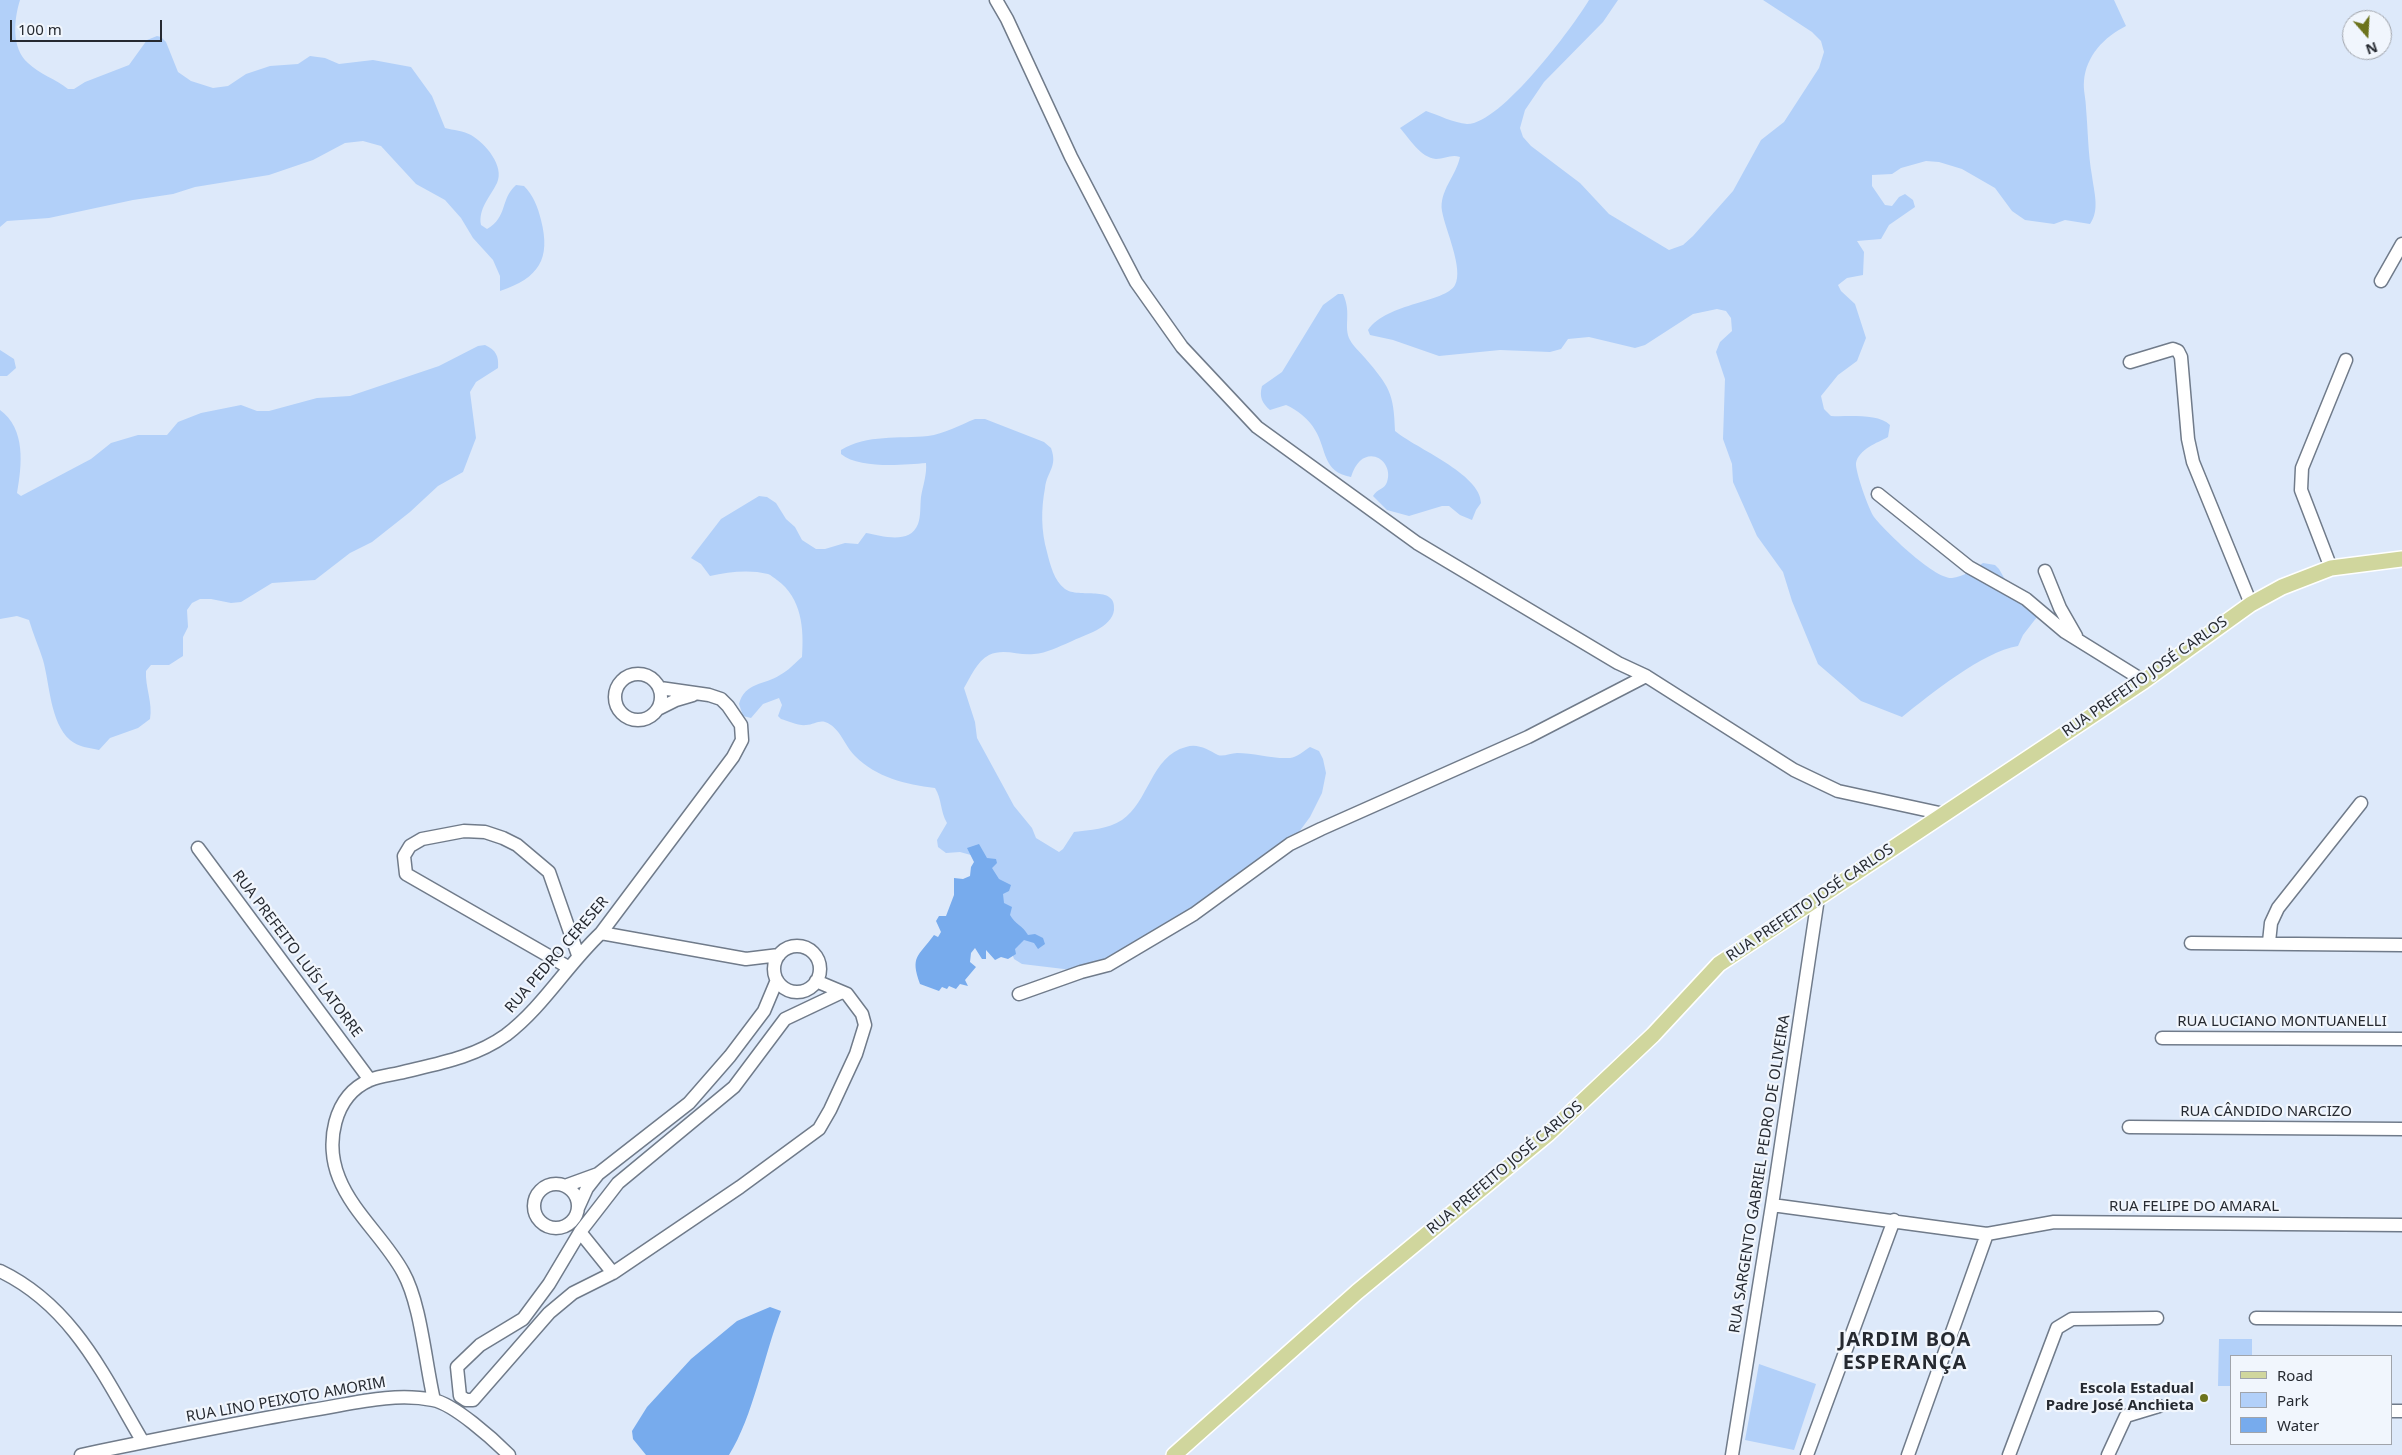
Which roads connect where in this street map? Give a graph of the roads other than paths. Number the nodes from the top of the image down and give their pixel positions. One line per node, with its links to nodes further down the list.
1 (996, 0): 12 (street)
2 (2402, 244): 3 (street)
3 (2381, 281)
4 (2346, 360): 8 (street)
5 (2130, 362): 10 (street)
6 (1878, 494): 11 (street)
7 (2402, 558): 8 (main road, RUA PREFEITO JOSÉ CARLOS)
8 (2331, 568): 10 (main road, RUA PREFEITO JOSÉ CARLOS)
9 (2045, 571): 11 (street)
10 (2250, 604): 13 (main road, RUA PREFEITO JOSÉ CARLOS)
11 (2080, 642): 13 (street)
12 (1646, 676): 18 (street); 33 (street)
13 (2144, 681): 18 (main road, RUA PREFEITO JOSÉ CARLOS)
14 (660, 688): 15 (street, RUA PEDRO CERESER); 16 (street); 16 (street)
15 (696, 694): 16 (street, RUA PEDRO CERESER); 21 (street, RUA PEDRO CERESER)
16 (658, 709)
17 (2361, 804): 22 (street)
18 (1944, 814): 20 (main road, RUA PREFEITO JOSÉ CARLOS)
19 (198, 848): 37 (street, RUA PREFEITO LUÍS LATORRE)
20 (1818, 898): 42 (street, RUA SARGENTO GABRIEL PEDRO DE OLIVEIRA); 58 (main road, RUA PREFEITO JOSÉ CARLOS)
21 (601, 933): 25 (street, RUA PEDRO CERESER); 27 (street)
22 (2269, 942): 23 (street); 24 (street)
23 (2191, 943)
24 (2402, 945)
25 (578, 955): 28 (street, RUA PEDRO CERESER); 28 (street)
26 (779, 955): 27 (street); 29 (street); 30 (street)
27 (746, 960): 29 (street)
28 (568, 967): 37 (street, RUA PEDRO CERESER)
29 (776, 978): 31 (street); 34 (street)
30 (816, 982): 31 (street); 32 (street)
31 (793, 992): 34 (street)
32 (842, 992): 46 (street); 49 (street)
33 (1019, 994)
34 (764, 1011): 40 (street)
35 (2162, 1038): 36 (street, RUA LUCIANO MONTUANELLI)
36 (2402, 1039)
37 (370, 1080): 53 (street, RUA PEDRO CERESER)
38 (2129, 1127): 39 (street, RUA CÂNDIDO NARCIZO)
39 (2402, 1129)
40 (598, 1174): 41 (street); 43 (street)
41 (565, 1186): 43 (street); 43 (street)
42 (1772, 1205): 44 (street, RUA FELIPE DO AMARAL); 59 (street, RUA SARGENTO GABRIEL PEDRO DE OLIVEIRA)
43 (578, 1208)
44 (1894, 1220): 47 (street, RUA FELIPE DO AMARAL); 60 (street)
45 (2402, 1225): 47 (street, RUA FELIPE DO AMARAL)
46 (580, 1232): 49 (street); 49 (street)
47 (1987, 1234): 61 (street)
48 (0, 1271): 55 (street)
49 (613, 1273)
50 (2157, 1318): 62 (street)
51 (2256, 1318): 52 (street)
52 (2402, 1319)
53 (434, 1400): 55 (street, RUA LINO PEIXOTO AMORIM); 57 (street, RUA LINO PEIXOTO AMORIM)
54 (2159, 1406): 63 (street)
55 (143, 1442): 56 (street, RUA LINO PEIXOTO AMORIM)
56 (81, 1455)
57 (509, 1455)
58 (1174, 1455)
59 (1732, 1455)
60 (1807, 1455)
61 (1908, 1455)
62 (2009, 1455)
63 (2108, 1455)

